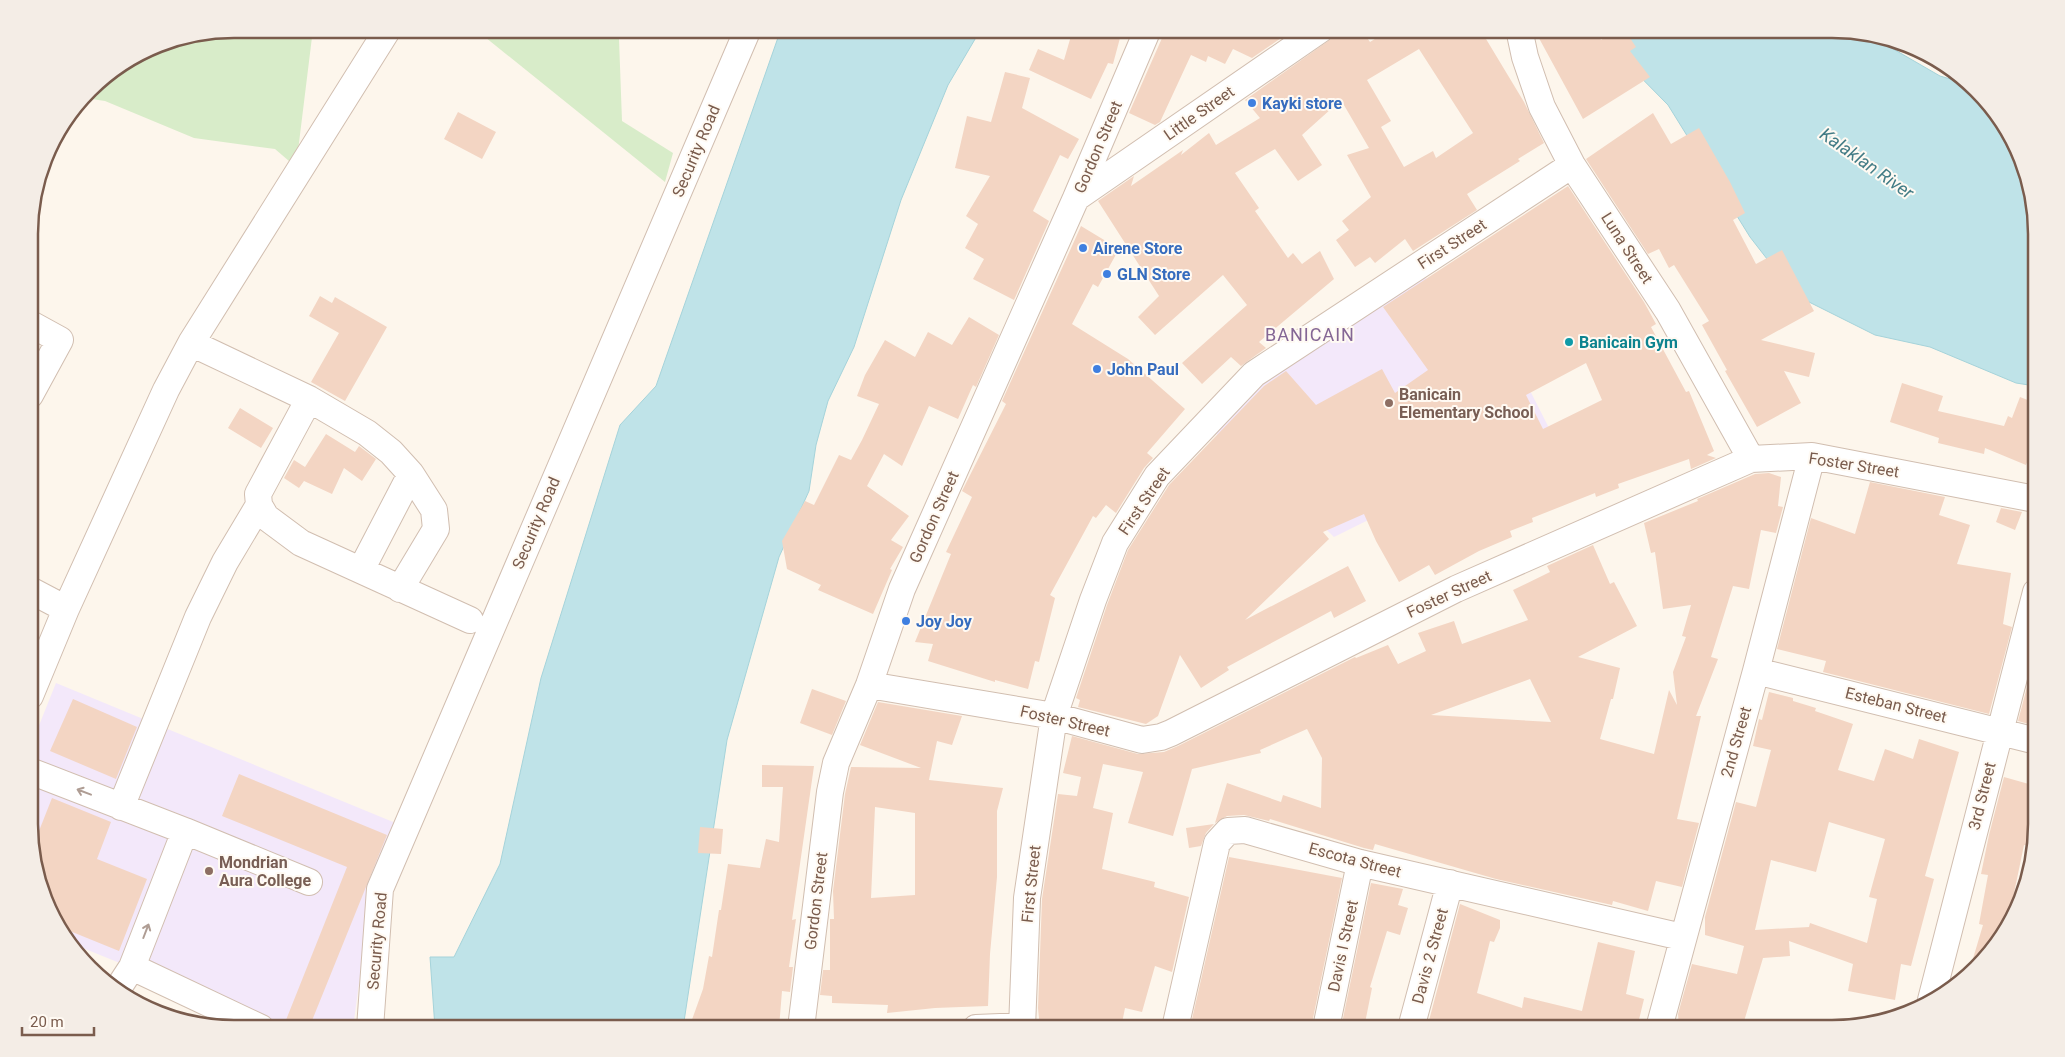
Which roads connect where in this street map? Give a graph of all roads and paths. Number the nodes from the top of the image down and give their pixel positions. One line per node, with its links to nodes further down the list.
1 (382, 38): 9 (street)
2 (744, 38): 39 (street, Security Road)
3 (1144, 38): 7 (street, Gordon Street)
4 (1308, 38): 7 (street, Little Street)
5 (1521, 38): 6 (street, Luna Street)
6 (1572, 165): 13 (street, Luna Street); 26 (street, First Street)
7 (1076, 198): 25 (street, Gordon Street)
8 (38, 328): 10 (street)
9 (191, 343): 11 (street); 20 (street)
10 (38, 380)
11 (309, 399): 14 (street); 16 (street)
12 (1812, 456): 13 (street, Foster Street); 15 (street, Foster Street); 23 (street, 2nd Street)
13 (1751, 459): 26 (street, Foster Street)
14 (411, 474): 17 (street); 18 (street)
15 (2028, 497)
16 (259, 504): 17 (street); 30 (street)
17 (361, 570): 18 (street)
18 (400, 590): 21 (street)
19 (38, 594): 20 (street)
20 (66, 609): 24 (street)
21 (470, 620)
22 (2028, 622): 27 (street, 3rd Street)
23 (1756, 671): 27 (street, Esteban Street); 35 (street, 2nd Street)
24 (38, 677)
25 (869, 685): 26 (street, Foster Street); 40 (street, Gordon Street)
26 (1054, 716): 41 (street, First Street)
27 (1999, 731): 28 (street, Esteban Street); 37 (street, 3rd Street)
28 (2028, 739)
29 (38, 774): 30 (street, one-way to 29)
30 (121, 807): 31 (street)
31 (185, 831): 33 (street); 36 (street, one-way to 31)
32 (1360, 863): 34 (street, Escota Street); 42 (street, Escota Street); 43 (street, Davis I Street)
33 (309, 882)
34 (1450, 883): 35 (street, Escota Street); 44 (street, Davis 2 Street)
35 (1682, 938): 45 (street, 2nd Street)
36 (118, 980): 38 (street)
37 (1933, 990)
38 (237, 1020)
39 (371, 1020)
40 (803, 1020)
41 (1022, 1020)
42 (1176, 1020)
43 (1328, 1020)
44 (1413, 1020)
45 (1661, 1020)

